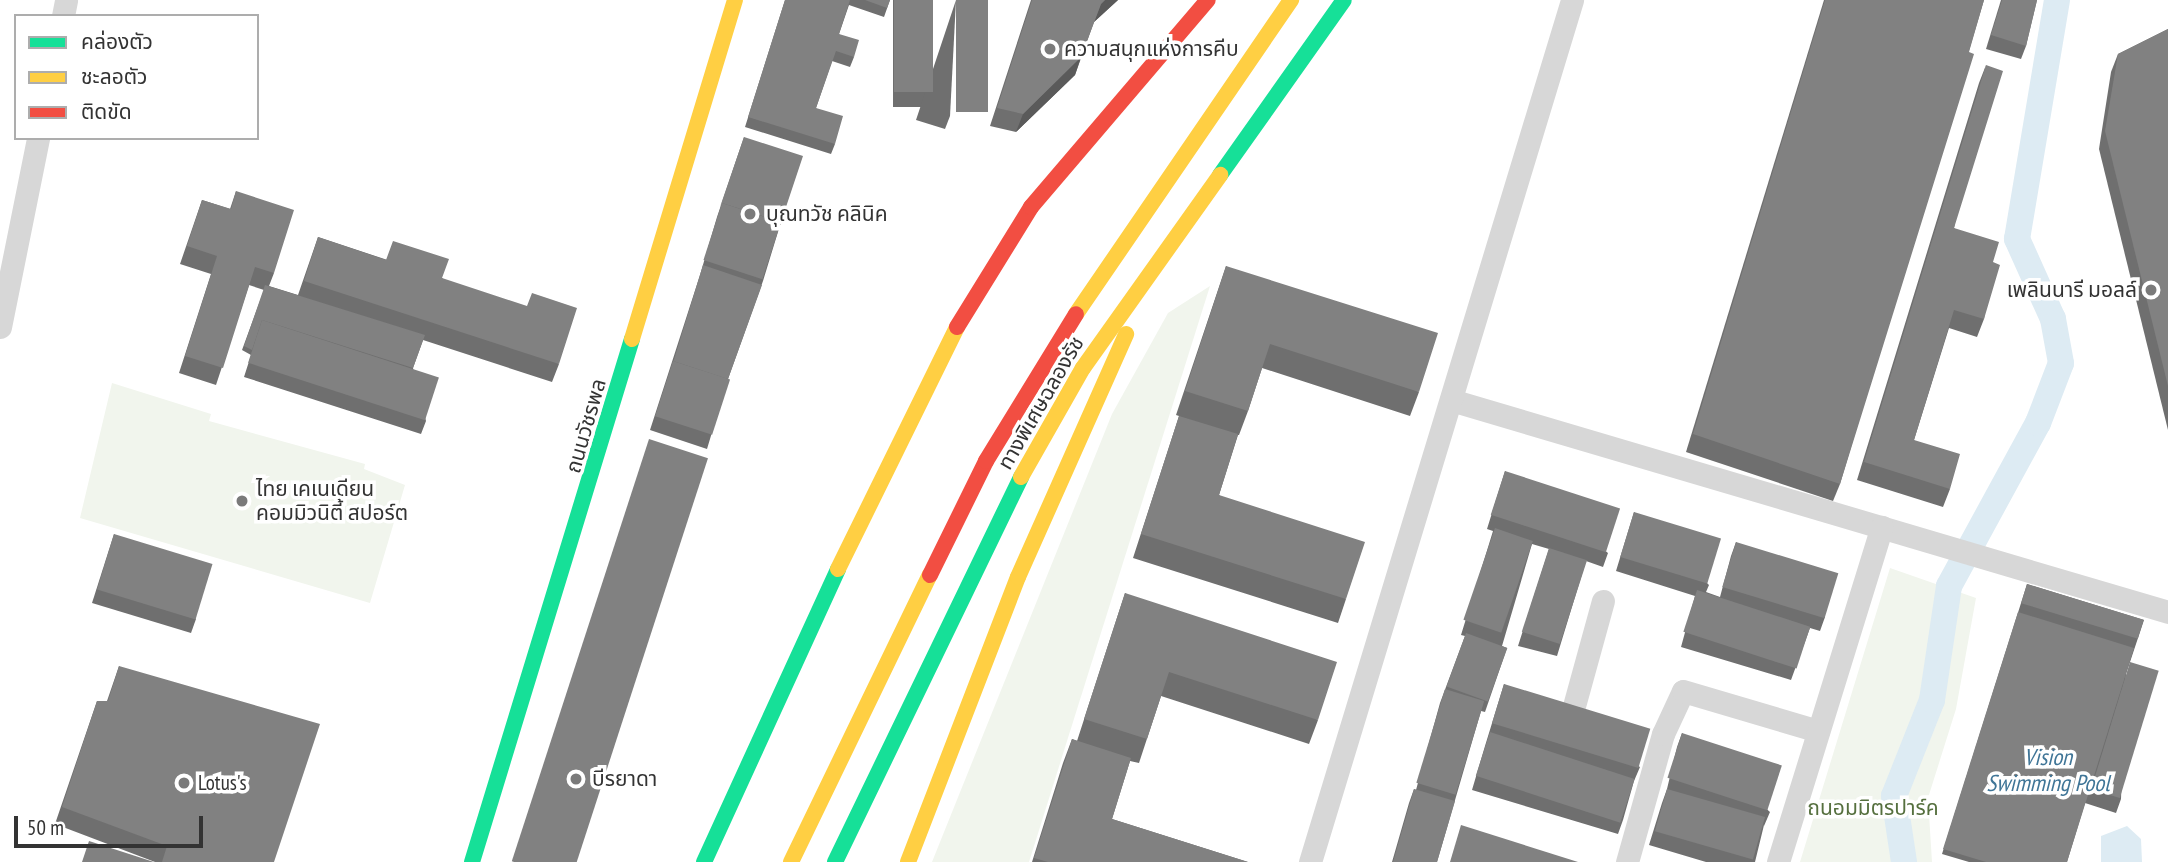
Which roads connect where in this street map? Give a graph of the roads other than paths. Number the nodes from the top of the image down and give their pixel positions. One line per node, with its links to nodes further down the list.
1 (735, 0): 22 (main road, ถนนวัชรพล)
2 (1208, 0): 23 (main road)
3 (1291, 0): 24 (main road, ทางพิเศษฉลองรัช)
4 (1344, 0): 7 (main road, ทางพิเศษฉลองรัช)
5 (1572, 0): 9 (street)
6 (38, 140): 8 (street)
7 (1147, 272): 25 (main road, ทางพิเศษฉลองรัช); 26 (main road)
8 (0, 327)
9 (1451, 400): 10 (street); 27 (street)
10 (1882, 527): 12 (street); 17 (street)
11 (1603, 601): 14 (street)
12 (2168, 612)
13 (1548, 698): 14 (street)
14 (1574, 706): 15 (street)
15 (1599, 714)
16 (1638, 726): 18 (street)
17 (1818, 731): 18 (street); 21 (street)
18 (1663, 733): 19 (street); 28 (street)
19 (1689, 741)
20 (1780, 769): 21 (street)
21 (1804, 777): 29 (street)
22 (472, 862)
23 (704, 862)
24 (791, 862)
25 (835, 862)
26 (908, 862)
27 (1310, 862)
28 (1627, 862)
29 (1778, 862)

